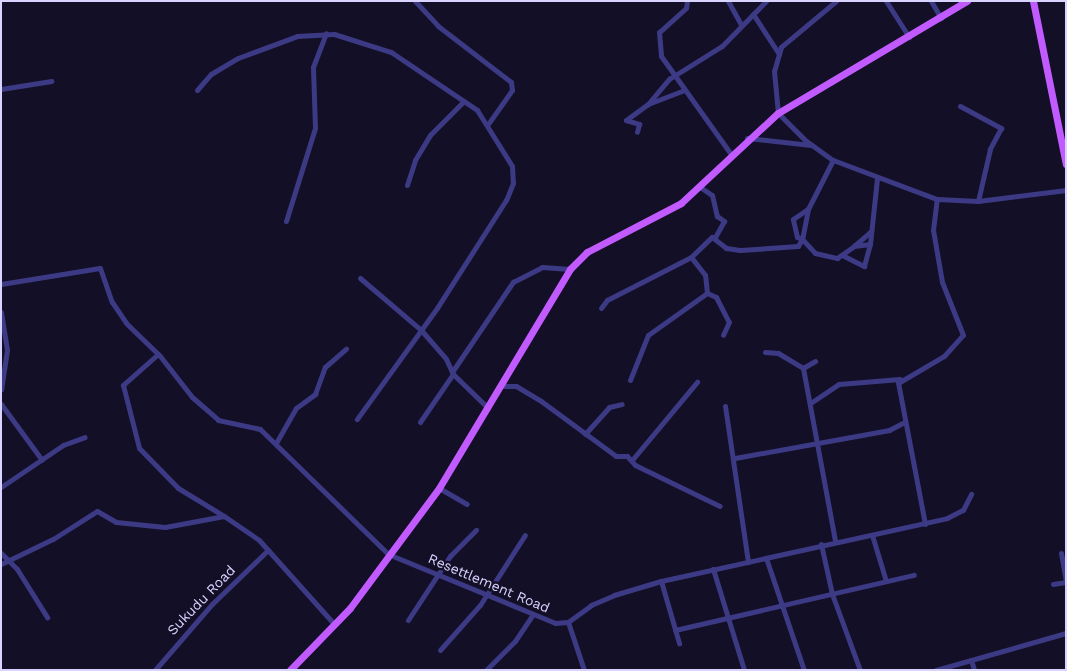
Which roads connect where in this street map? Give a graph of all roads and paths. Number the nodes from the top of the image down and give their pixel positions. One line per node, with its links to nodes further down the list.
1 (415, 1): 25 (street)
2 (687, 1): 16 (street)
3 (728, 1): 12 (street)
4 (836, 1): 15 (street)
5 (886, 1): 14 (street)
6 (931, 1): 11 (street)
7 (966, 1): 11 (main road)
8 (1031, 1): 31 (main road)
9 (766, 2): 10 (street)
10 (753, 14): 12 (street); 15 (street)
11 (941, 18): 14 (main road)
12 (741, 24): 16 (street)
13 (326, 33): 19 (street); 21 (street); 39 (street)
14 (909, 38): 24 (main road)
15 (779, 54): 24 (street)
16 (674, 76): 20 (street); 22 (street)
17 (50, 81): 18 (street)
18 (1, 89)
19 (197, 90)
20 (684, 90): 22 (street); 29 (street)
21 (464, 101): 25 (street); 33 (street)
22 (648, 104): 26 (street)
23 (960, 106): 37 (street)
24 (778, 113): 27 (main road); 28 (street)
25 (488, 124): 53 (street)
26 (637, 132)
27 (747, 138): 28 (street); 29 (main road)
28 (811, 144): 30 (street)
29 (731, 154): 34 (main road)
30 (834, 160): 32 (street); 38 (street)
31 (1066, 164)
32 (877, 178): 36 (street); 40 (street)
33 (407, 185)
34 (700, 187): 41 (street); 47 (main road)
35 (1066, 190): 37 (street)
36 (937, 199): 37 (street); 61 (street)
37 (978, 201)
38 (808, 209): 42 (street); 42 (street)
39 (286, 221)
40 (871, 231): 43 (street); 44 (street)
41 (715, 237): 42 (street); 46 (street)
42 (802, 239): 45 (street)
43 (870, 244): 44 (street); 45 (street)
44 (854, 246): 45 (street)
45 (842, 255)
46 (691, 257): 50 (street); 51 (street)
47 (570, 269): 60 (street); 64 (main road)
48 (360, 278): 53 (street)
49 (1, 284): 57 (street)
50 (707, 293): 54 (street); 62 (street)
51 (601, 308)
52 (1, 312): 65 (street)
53 (421, 330): 60 (street); 71 (street)
54 (724, 334)
55 (346, 349): 77 (street)
56 (765, 352): 59 (street)
57 (158, 354): 77 (street); 86 (street)
58 (815, 361): 59 (street)
59 (803, 368): 66 (street)
60 (452, 373): 70 (street); 72 (street)
61 (900, 379): 66 (street); 73 (street)
62 (630, 380)
63 (697, 382): 80 (street)
64 (504, 386): 70 (main road); 74 (street)
65 (1, 390)
66 (812, 402): 76 (street)
67 (1, 404): 79 (street)
68 (622, 404): 74 (street)
69 (725, 406): 78 (street)
70 (488, 408): 82 (main road)
71 (357, 419)
72 (420, 422)
73 (905, 422): 76 (street); 87 (street)
74 (585, 434): 80 (street)
75 (85, 437): 79 (street)
76 (817, 440): 78 (street); 91 (street)
77 (276, 443): 97 (street)
78 (735, 458): 101 (street)
79 (42, 460): 81 (street)
80 (632, 460): 85 (street)
81 (1, 488)
82 (439, 488): 84 (street); 93 (main road)
83 (971, 494): 87 (street)
84 (467, 504)
85 (720, 506)
86 (224, 516): 94 (street); 100 (street)
87 (925, 524): 90 (street)
88 (476, 530): 105 (street)
89 (524, 535): 110 (street)
90 (872, 535): 91 (street); 107 (street)
91 (835, 541): 92 (street)
92 (821, 544): 99 (street); 111 (street)
93 (395, 546): 97 (main road); 98 (street, Resettlement Road)
94 (268, 550): 118 (street); 124 (street, Sukudu Road)
95 (1, 553): 100 (street)
96 (1061, 553): 108 (street)
97 (388, 554): 98 (street, Resettlement Road); 118 (main road)
98 (403, 557): 105 (street, Resettlement Road)
99 (766, 558): 101 (street); 112 (street)
100 (8, 561): 102 (street); 114 (street)
101 (748, 562): 103 (street)
102 (1, 564)
103 (713, 569): 106 (street); 115 (street)
104 (914, 575): 107 (street)
105 (436, 576): 110 (street, Resettlement Road); 116 (street)
106 (661, 581): 117 (street); 119 (street)
107 (886, 581): 111 (street)
108 (1066, 581): 109 (street)
109 (1053, 584)
110 (489, 592): 113 (street, Resettlement Road); 122 (street)
111 (832, 594): 112 (street); 130 (street)
112 (782, 604): 115 (street); 129 (street)
113 (534, 614): 117 (street, Resettlement Road); 126 (street)
114 (47, 617)
115 (728, 618): 119 (street); 128 (street)
116 (408, 620)
117 (568, 622): 127 (street)
118 (334, 624): 125 (main road)
119 (676, 630): 121 (street)
120 (1066, 632): 123 (street)
121 (679, 643)
122 (440, 650)
123 (971, 660): 131 (street); 132 (street)
124 (155, 670)
125 (290, 670)
126 (486, 670)
127 (584, 670)
128 (744, 670)
129 (804, 670)
130 (860, 670)
131 (936, 670)
132 (974, 670)

